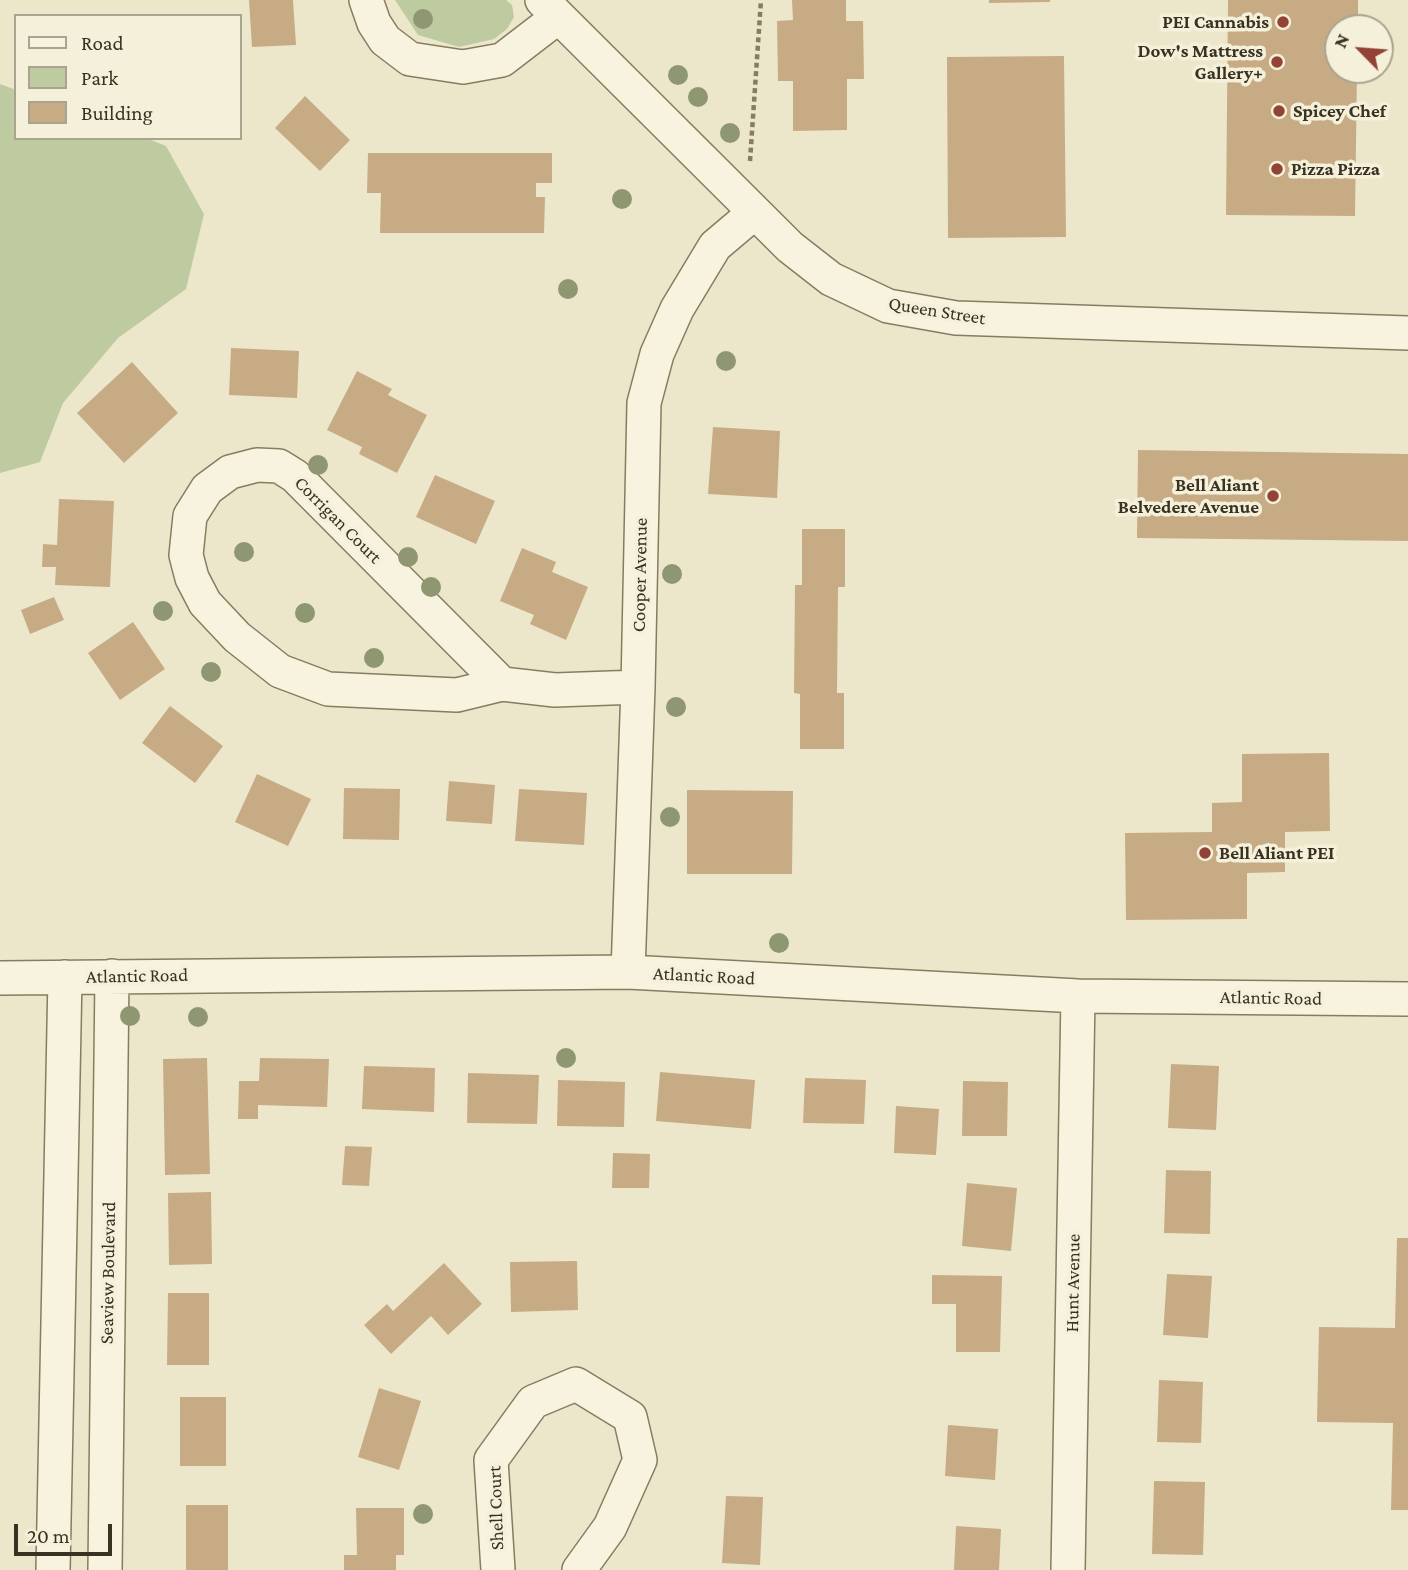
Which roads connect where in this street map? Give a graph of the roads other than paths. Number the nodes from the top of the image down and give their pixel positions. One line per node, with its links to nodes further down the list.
1 (366, 0): 2 (street)
2 (550, 9): 3 (street, Queen Street)
3 (754, 213): 4 (street, Queen Street); 6 (street, Cooper Avenue)
4 (1408, 333)
5 (502, 684): 5 (street, Corrigan Court); 6 (street, Corrigan Court)
6 (638, 687): 7 (street, Cooper Avenue)
7 (628, 972): 8 (street, Atlantic Road); 11 (street, Atlantic Road)
8 (112, 976): 9 (street, Atlantic Road); 14 (street, Seaview Boulevard)
9 (65, 977): 10 (street, Atlantic Road); 13 (street)
10 (0, 978)
11 (1079, 996): 12 (street, Atlantic Road); 17 (street, Hunt Avenue)
12 (1408, 999)
13 (53, 1570)
14 (105, 1570)
15 (498, 1570): 16 (street, Shell Court)
16 (579, 1570)
17 (1068, 1570)

